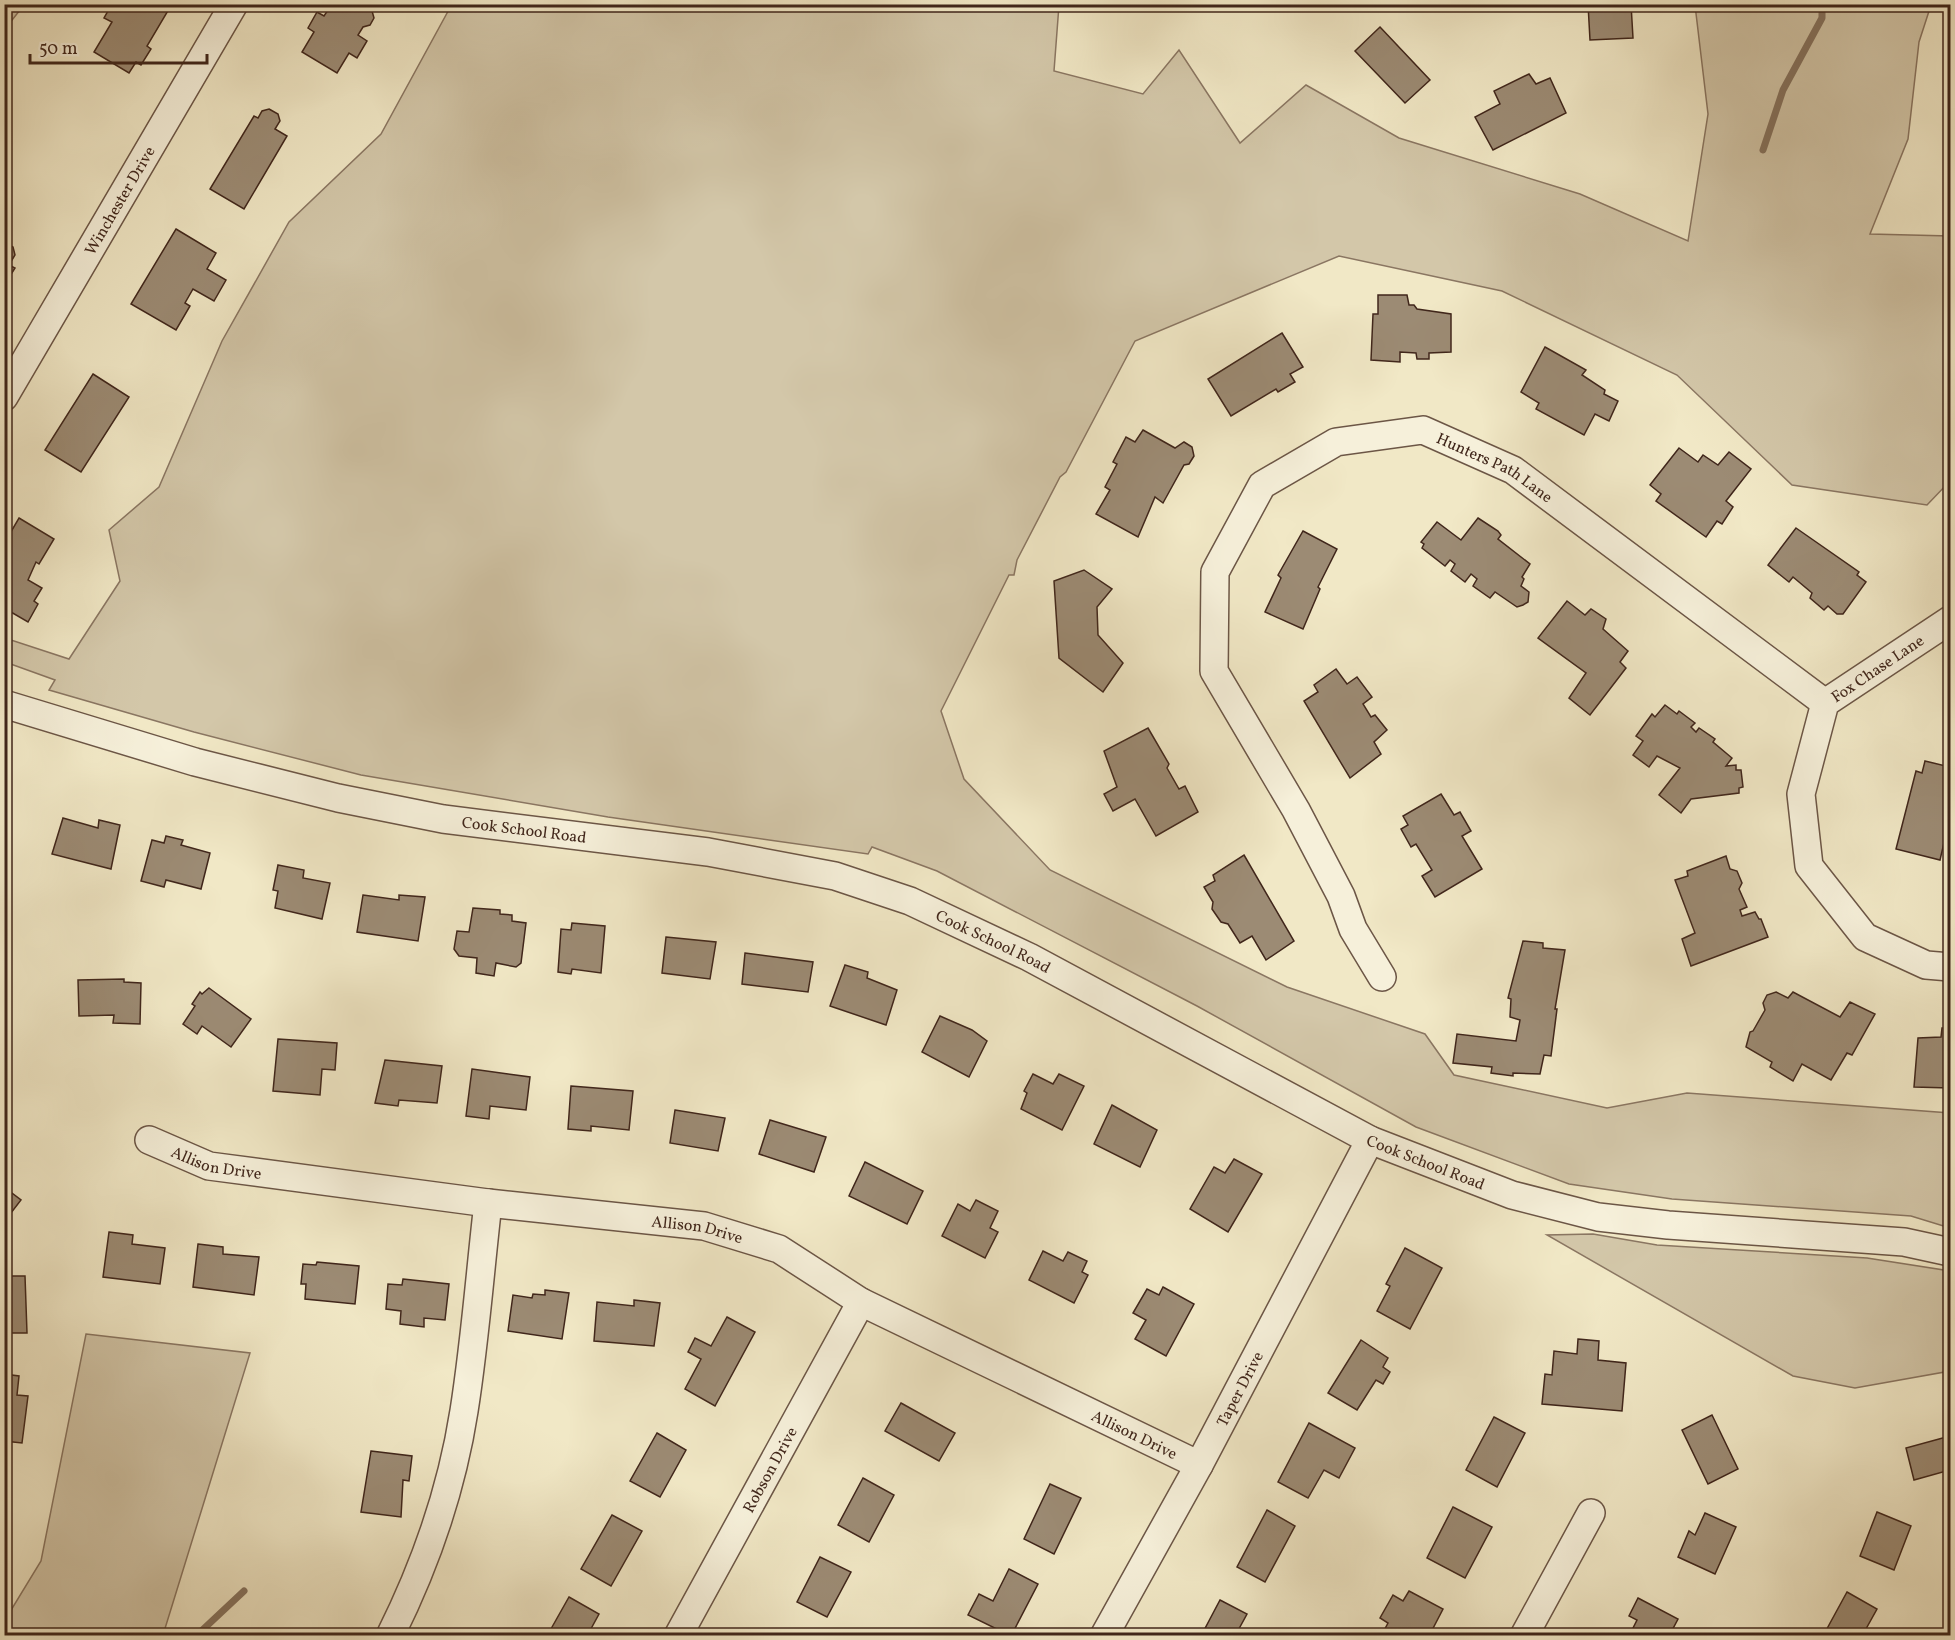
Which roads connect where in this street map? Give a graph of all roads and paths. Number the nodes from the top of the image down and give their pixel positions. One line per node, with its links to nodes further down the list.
1 (234, 4): 2 (street, Winchester Drive)
2 (4, 397)
3 (1950, 620): 4 (street, Fox Chase Lane)
4 (1825, 703): 6 (street, Fox Chase Lane); 7 (street, Hunters Path Lane)
5 (4, 704): 9 (street, Cook School Road)
6 (1950, 967)
7 (1382, 977)
8 (149, 1140): 10 (street, Allison Drive)
9 (1370, 1140): 11 (street, Cook School Road); 13 (street, Taper Drive)
10 (488, 1203): 12 (street, Allison Drive); 15 (street)
11 (1950, 1252)
12 (861, 1302): 13 (street, Allison Drive); 16 (street, Robson Drive)
13 (1199, 1465): 17 (street, Taper Drive)
14 (1591, 1513): 18 (street)
15 (390, 1635)
16 (678, 1635)
17 (1104, 1635)
18 (1524, 1635)

